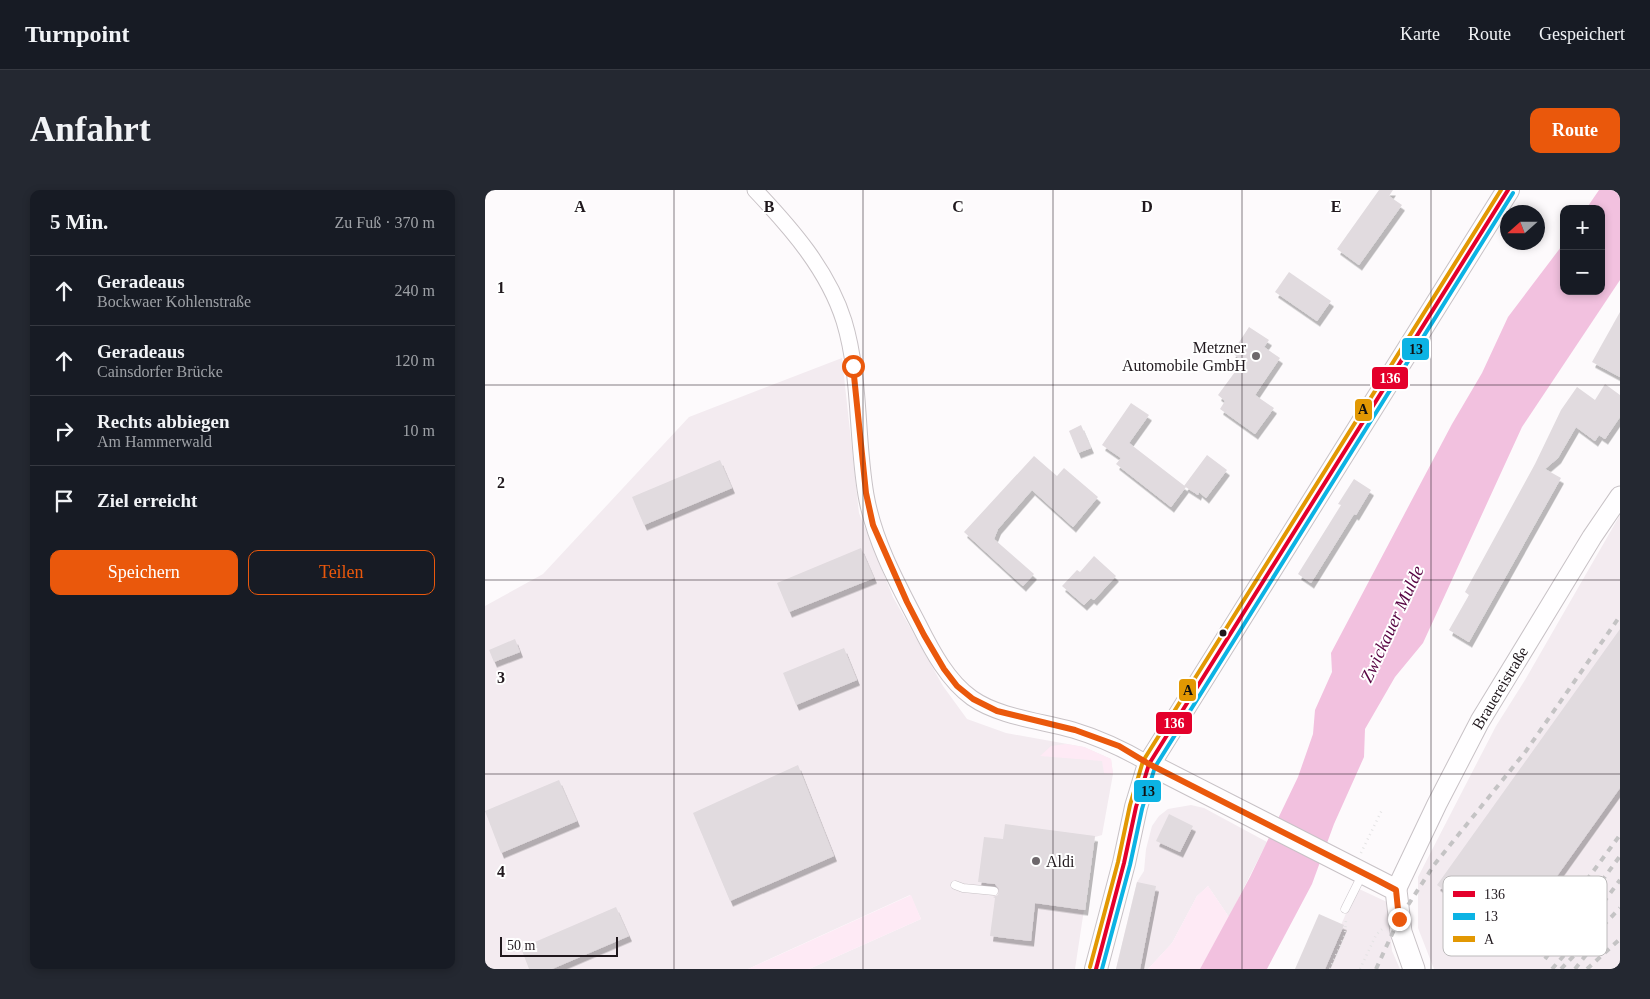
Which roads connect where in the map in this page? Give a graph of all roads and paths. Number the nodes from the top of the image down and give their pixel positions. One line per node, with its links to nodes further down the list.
1 (755, 190): 4 (street)
2 (1508, 190): 4 (main road)
3 (1620, 496): 9 (street, Brauereistraße)
4 (1149, 764): 6 (main road); 12 (main road)
5 (1383, 810): 6 (path)
6 (1352, 868): 9 (main road); 10 (lane)
7 (955, 885): 8 (lane)
8 (994, 891)
9 (1397, 899): 14 (path); 15 (main road)
10 (1345, 909)
11 (1347, 918): 13 (path)
12 (1096, 969)
13 (1330, 969)
14 (1360, 969)
15 (1414, 969)

